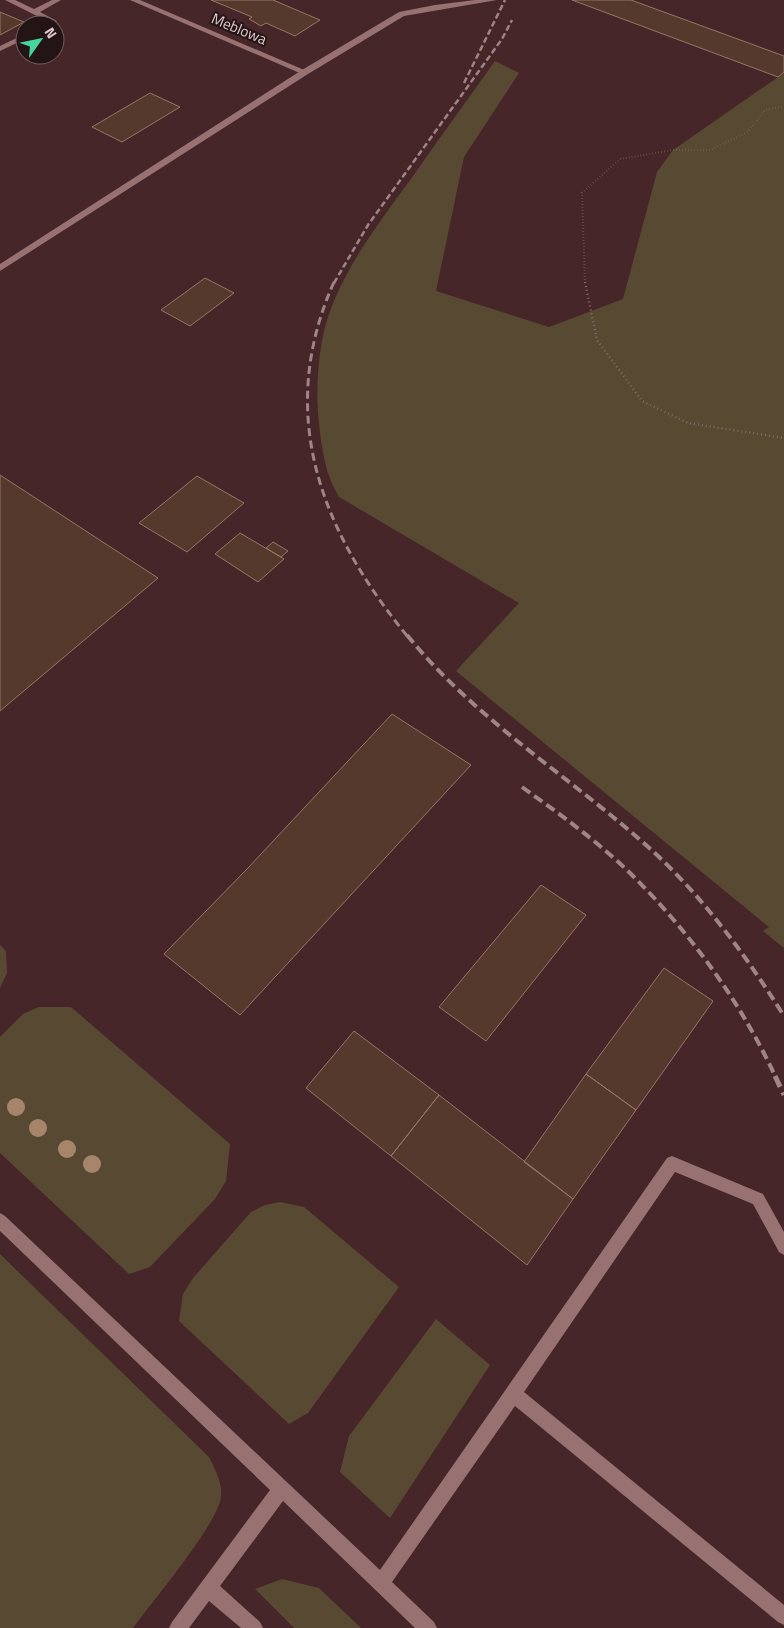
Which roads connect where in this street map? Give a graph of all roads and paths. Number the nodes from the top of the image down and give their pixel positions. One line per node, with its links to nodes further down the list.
1 (9, 0): 5 (street)
2 (57, 0): 5 (street)
3 (134, 0): 9 (street, Meblowa)
4 (492, 0): 9 (street)
5 (35, 12): 6 (street)
6 (41, 15)
7 (15, 41): 8 (street)
8 (0, 49)
9 (305, 72): 11 (street)
10 (784, 106): 12 (path)
11 (0, 268)
12 (784, 438)
13 (0, 1222): 16 (street)
14 (784, 1246): 15 (street)
15 (513, 1394): 17 (street); 19 (street)
16 (282, 1488): 17 (street); 18 (street)
17 (381, 1583): 22 (street)
18 (208, 1588): 20 (street); 21 (street)
19 (784, 1616)
20 (178, 1628)
21 (254, 1628)
22 (428, 1628)

